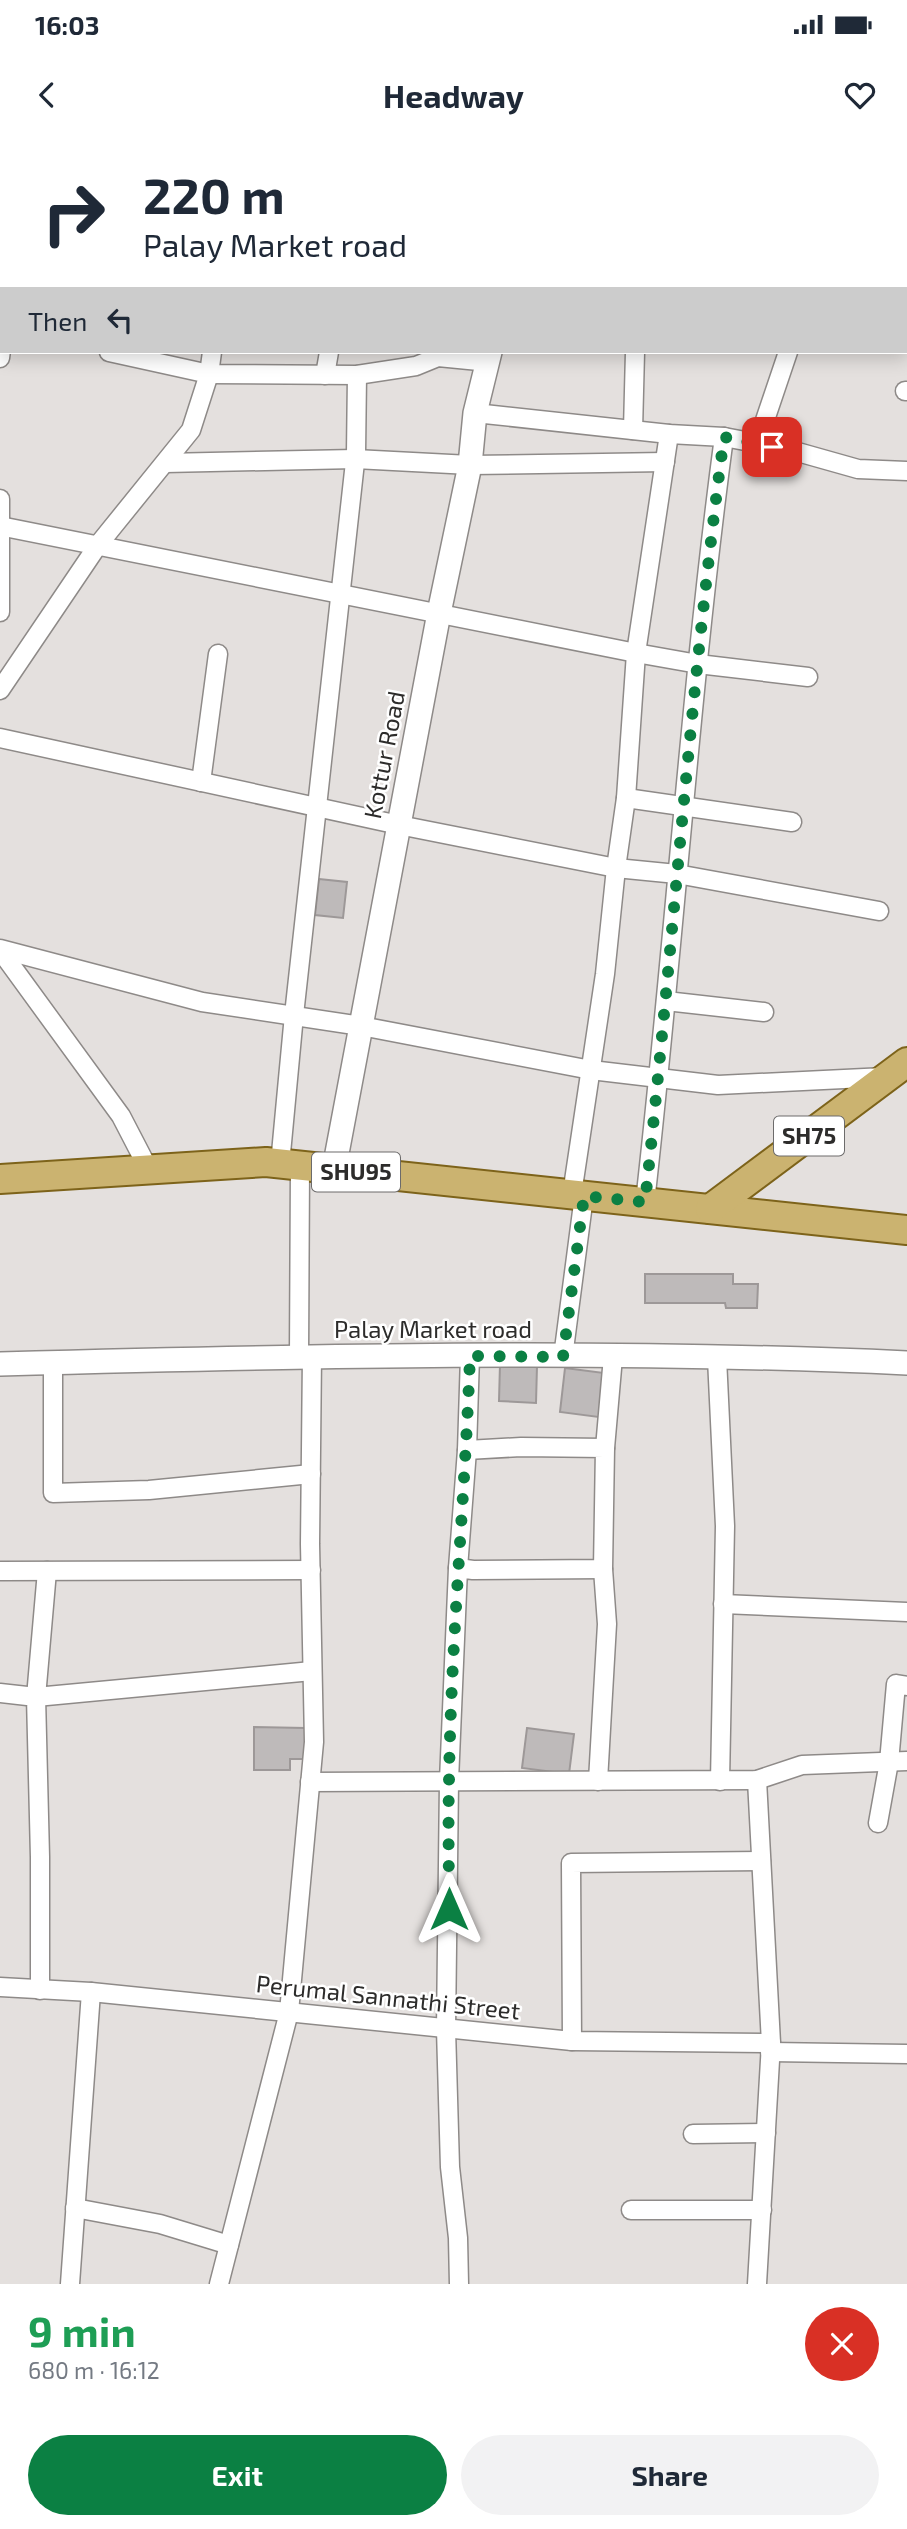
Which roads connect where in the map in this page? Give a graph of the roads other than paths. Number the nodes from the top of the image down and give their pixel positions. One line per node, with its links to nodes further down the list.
1 (118, 354): 8 (street)
2 (212, 354): 8 (street)
3 (329, 354): 9 (street)
4 (635, 354): 12 (street)
5 (787, 354): 15 (street)
6 (437, 355): 7 (street); 10 (street)
7 (490, 357): 11 (street, Kottur Road)
8 (209, 374): 9 (street); 18 (street)
9 (325, 375): 10 (street)
10 (357, 375): 16 (street)
11 (475, 413): 12 (street); 19 (street, Kottur Road)
12 (632, 430): 13 (street)
13 (669, 434): 14 (street); 17 (street)
14 (724, 437): 15 (street); 29 (street)
15 (757, 444): 20 (street)
16 (355, 460): 18 (street); 19 (street); 24 (street)
17 (665, 462): 19 (street); 27 (street)
18 (165, 463): 23 (street)
19 (470, 465): 26 (street, Kottur Road)
20 (907, 471)
21 (0, 499): 22 (street)
22 (0, 526): 23 (street); 25 (street)
23 (99, 545): 24 (street); 31 (street)
24 (340, 594): 26 (street); 35 (street)
25 (0, 612)
26 (439, 614): 27 (street); 38 (street, Kottur Road)
27 (636, 653): 29 (street); 34 (street)
28 (218, 654): 33 (street)
29 (698, 664): 30 (street); 36 (street)
30 (808, 677)
31 (0, 690)
32 (0, 738): 33 (street)
33 (201, 782): 35 (street)
34 (626, 798): 36 (street); 39 (street)
35 (317, 807): 38 (street); 45 (street)
36 (683, 808): 37 (street); 40 (street)
37 (792, 822)
38 (399, 825): 39 (street); 46 (street, Kottur Road)
39 (616, 868): 40 (street); 48 (street)
40 (677, 874): 41 (street); 43 (street)
41 (879, 911)
42 (0, 949): 45 (street); 52 (street)
43 (666, 1001): 44 (street); 49 (street)
44 (764, 1012)
45 (294, 1016): 46 (street); 50 (street)
46 (361, 1026): 48 (street); 51 (street, Kottur Road)
47 (896, 1069): 49 (street); 56 (main road, SH75)
48 (591, 1070): 49 (street); 54 (street)
49 (659, 1077): 55 (street)
50 (290, 1165): 51 (main road, SHU95); 52 (main road, SHU95); 58 (street)
51 (334, 1169): 54 (main road, SHU95)
52 (149, 1170): 53 (main road, SHU95)
53 (0, 1179)
54 (578, 1195): 55 (main road, SHU95); 60 (street)
55 (645, 1202): 56 (main road, SHU95)
56 (710, 1209): 57 (main road, SHU95)
57 (907, 1230)
58 (306, 1356): 59 (street, Palay Market road); 63 (street, Palay Market road); 68 (street)
59 (470, 1356): 60 (street, Palay Market road); 67 (street)
60 (563, 1357): 61 (street, Palay Market road)
61 (613, 1357): 62 (street, Palay Market road); 66 (street)
62 (717, 1357): 64 (street, Palay Market road); 74 (street)
63 (53, 1363): 65 (street, Palay Market road); 68 (street)
64 (907, 1363)
65 (0, 1364)
66 (605, 1448): 67 (street); 70 (street)
67 (467, 1450): 69 (street)
68 (311, 1474): 71 (street)
69 (458, 1568): 70 (street); 83 (street)
70 (603, 1569): 84 (street)
71 (311, 1570): 73 (street); 76 (street)
72 (0, 1571): 73 (street)
73 (47, 1571): 79 (street)
74 (723, 1604): 75 (street); 81 (street)
75 (907, 1612)
76 (313, 1671): 79 (street); 85 (street)
77 (907, 1686): 80 (street)
78 (0, 1693): 79 (street)
79 (36, 1697): 89 (street)
80 (898, 1762): 82 (street); 86 (street)
81 (720, 1780): 82 (street); 84 (street)
82 (757, 1780): 87 (street)
83 (449, 1781): 84 (street); 85 (street); 92 (street)
84 (598, 1781)
85 (310, 1782): 91 (street)
86 (878, 1823)
87 (761, 1861): 93 (street); 94 (street)
88 (0, 1987): 89 (street, Perumal Sannathi Street)
89 (40, 1990): 90 (street, Perumal Sannathi Street)
90 (91, 1992): 91 (street, Perumal Sannathi Street); 98 (street)
91 (289, 2012): 92 (street, Perumal Sannathi Street); 101 (street)
92 (446, 2029): 93 (street, Perumal Sannathi Street); 104 (street)
93 (572, 2041): 94 (street, Perumal Sannathi Street)
94 (771, 2048): 95 (street, Perumal Sannathi Street); 96 (street)
95 (907, 2054)
96 (766, 2133): 97 (street); 100 (street)
97 (693, 2134)
98 (75, 2208): 101 (street); 102 (street)
99 (632, 2210): 100 (street)
100 (762, 2210): 105 (street)
101 (229, 2245): 103 (street)
102 (70, 2284)
103 (219, 2284)
104 (459, 2284)
105 (757, 2284)

